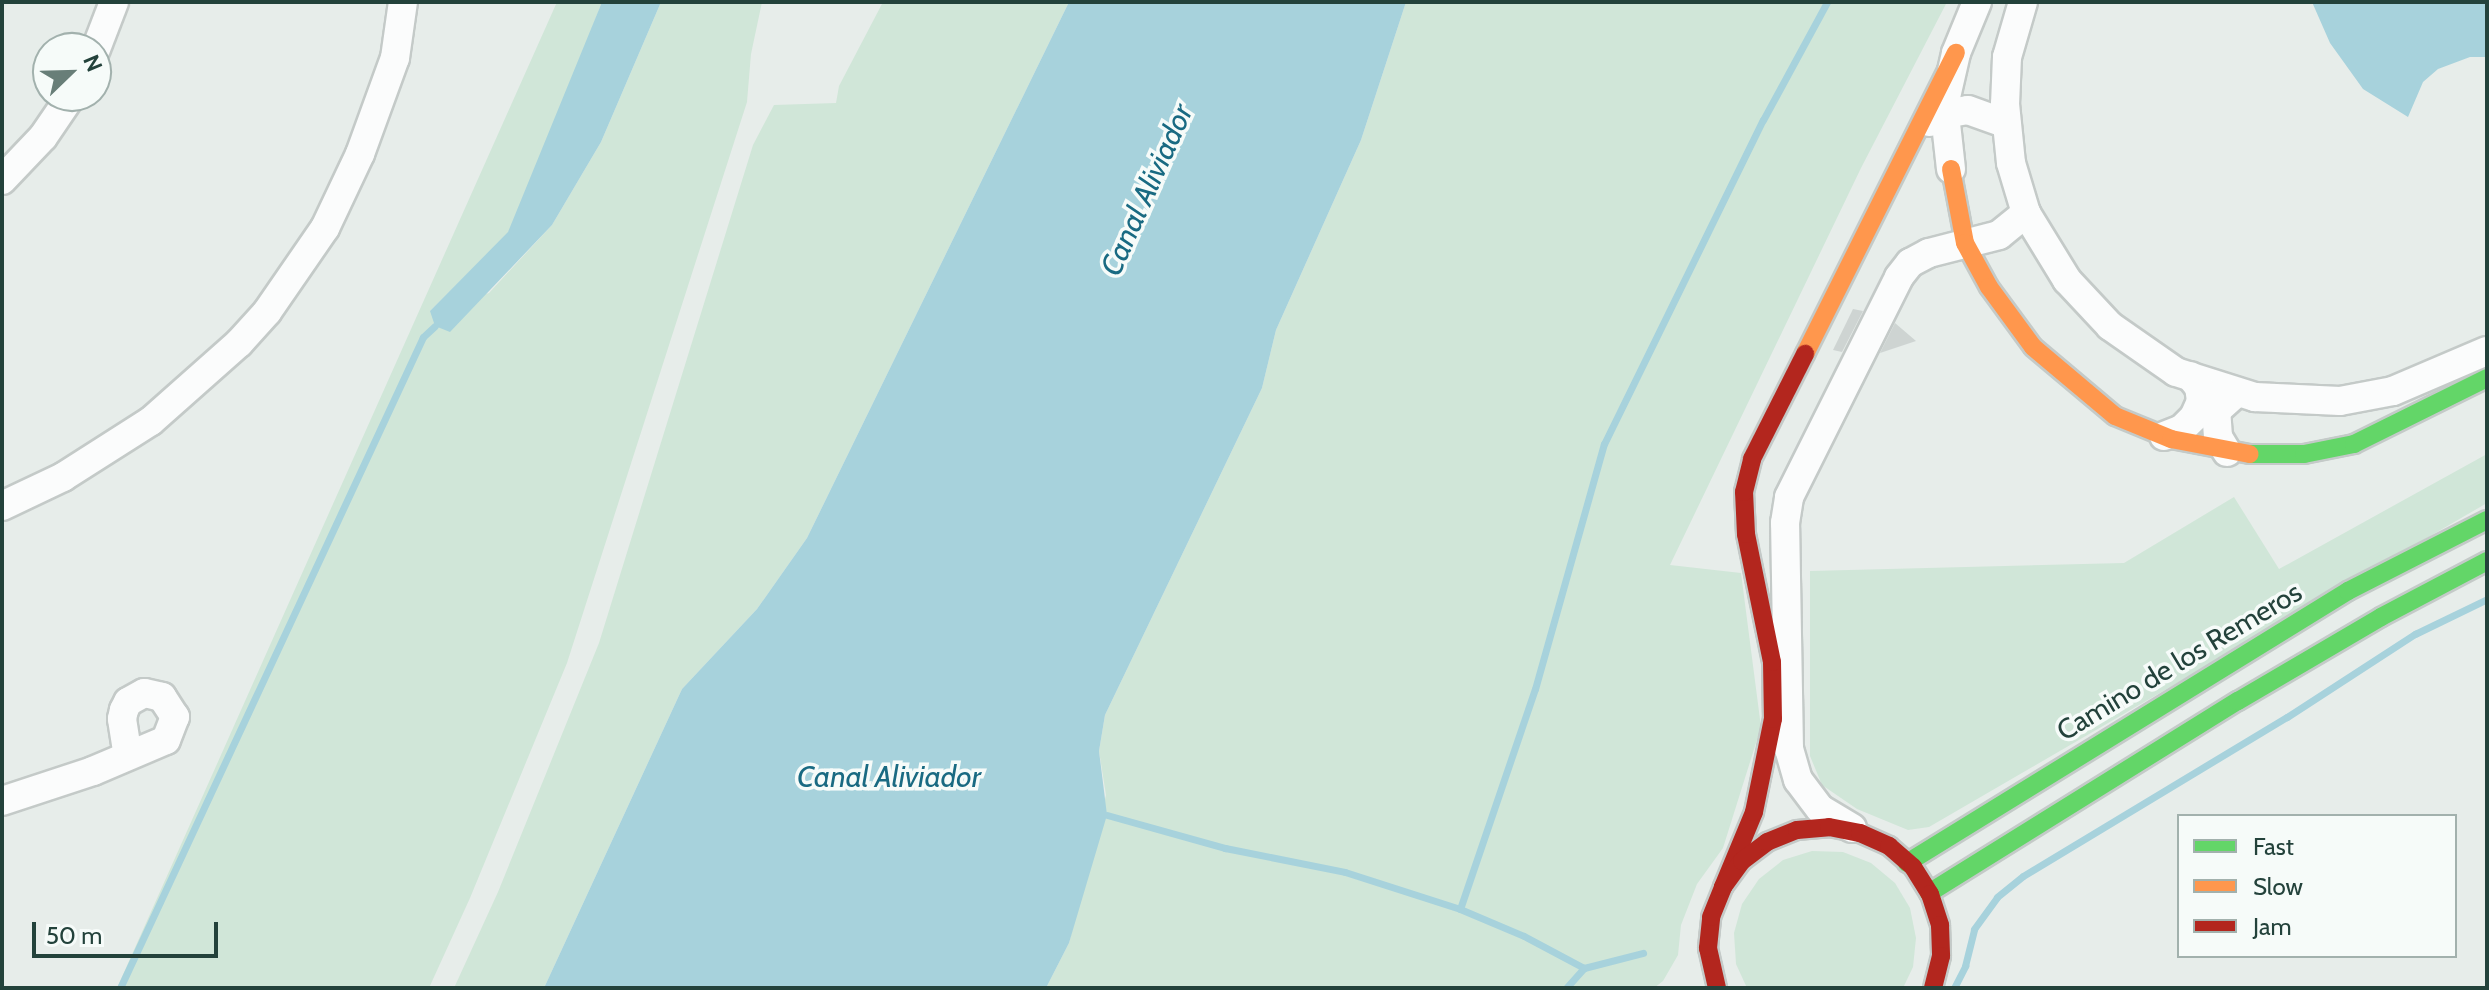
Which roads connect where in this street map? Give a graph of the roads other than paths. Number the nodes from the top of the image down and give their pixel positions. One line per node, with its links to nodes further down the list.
1 (114, 2): 5 (street)
2 (403, 2): 21 (street)
3 (1977, 2): 6 (street)
4 (2023, 2): 9 (street)
5 (103, 32)
6 (1956, 53): 8 (street); 10 (main road)
7 (60, 112): 12 (street)
8 (1945, 114): 9 (street); 10 (street); 11 (street)
9 (2007, 124): 13 (street)
10 (1919, 127): 28 (main road)
11 (1951, 169): 14 (main road)
12 (2, 180)
13 (2026, 213): 14 (street); 16 (street)
14 (1965, 243): 19 (main road); 26 (street)
15 (2487, 351): 18 (street)
16 (2190, 376): 18 (street); 19 (street)
17 (2487, 378): 20 (main road)
18 (2237, 392): 20 (street)
19 (2164, 436): 20 (main road)
20 (2227, 452)
21 (2, 506)
22 (2487, 520): 27 (main road, Camino de los Remeros)
23 (2487, 561): 29 (main road)
24 (128, 756): 25 (street)
25 (2, 801)
26 (1860, 833): 27 (main road); 28 (main road)
27 (1907, 863): 29 (main road)
28 (1723, 887): 30 (main road)
29 (1929, 893): 31 (main road)
30 (1715, 987)
31 (1933, 988)

